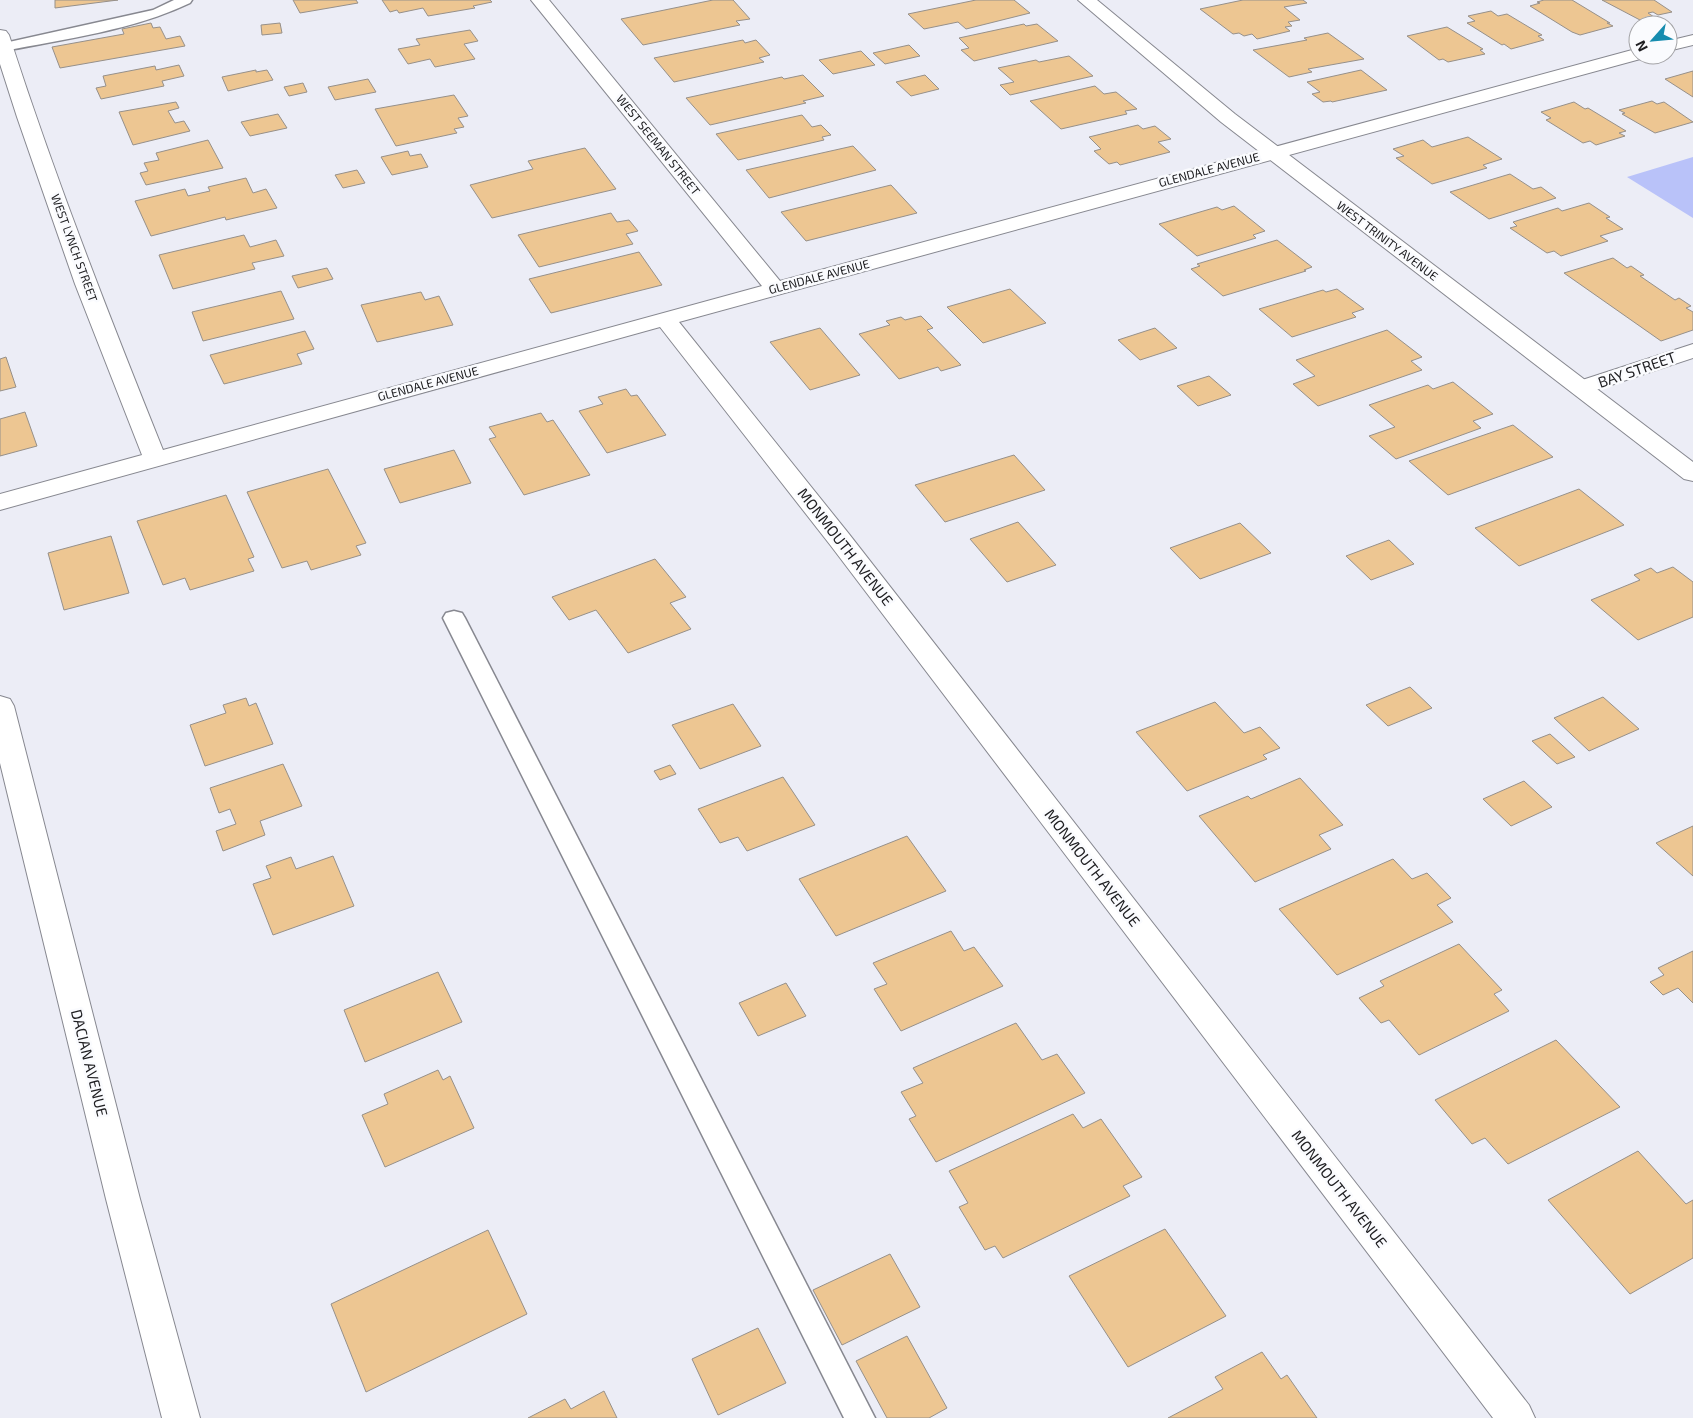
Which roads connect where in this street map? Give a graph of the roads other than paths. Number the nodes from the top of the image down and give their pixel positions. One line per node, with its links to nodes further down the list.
1 (185, 0): 5 (lane)
2 (540, 0): 9 (street, WEST SEEMAN STREET)
3 (1087, 0): 8 (street, WEST TRINITY AVENUE)
4 (1693, 40): 6 (street)
5 (2, 41): 13 (street, WEST LYNCH STREET)
6 (1678, 44)
7 (1628, 57): 8 (street, GLENDALE AVENUE)
8 (1274, 152): 9 (street, GLENDALE AVENUE); 12 (street, WEST TRINITY AVENUE)
9 (776, 289): 10 (street, GLENDALE AVENUE)
10 (666, 320): 13 (street, GLENDALE AVENUE); 20 (street, MONMOUTH AVENUE)
11 (1693, 351): 12 (street, BAY STREET)
12 (1581, 388): 14 (street, WEST TRINITY AVENUE)
13 (154, 459): 15 (street, GLENDALE AVENUE)
14 (1693, 474)
15 (0, 502)
16 (454, 618): 19 (lane)
17 (0, 706): 18 (street, DACIAN AVENUE)
18 (180, 1418)
19 (860, 1418)
20 (1516, 1418)

